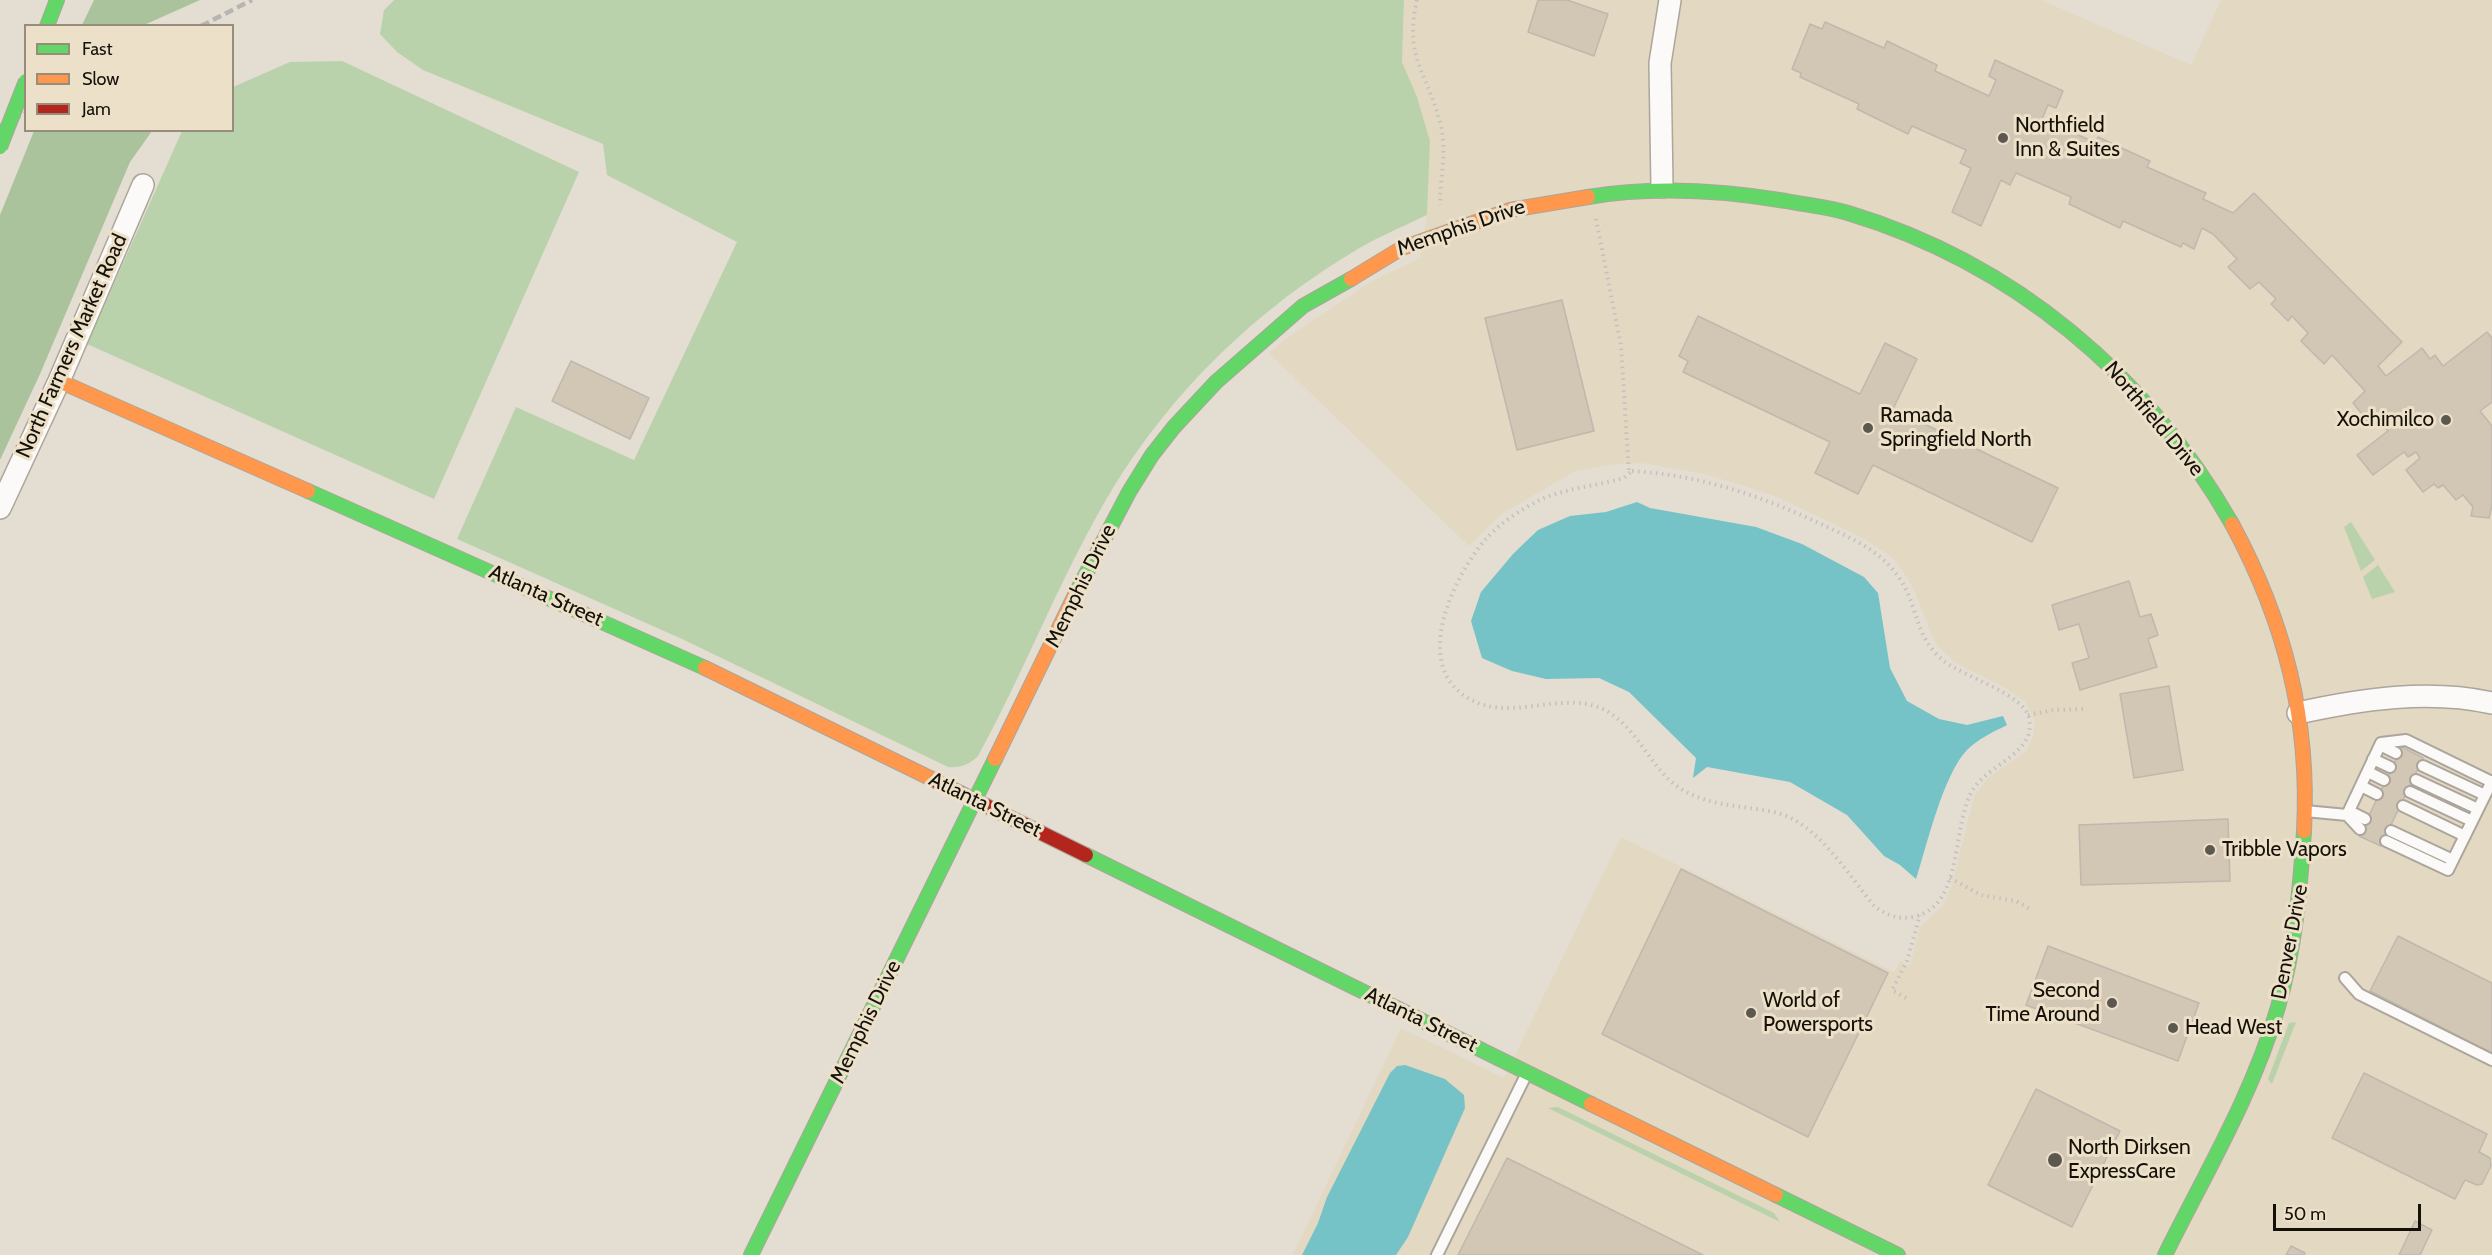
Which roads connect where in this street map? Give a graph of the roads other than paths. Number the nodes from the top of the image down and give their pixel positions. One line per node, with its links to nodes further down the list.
1 (1670, 0): 7 (street)
2 (57, 1): 3 (main road)
3 (48, 24)
4 (24, 86): 5 (main road, bridge)
5 (0, 147)
6 (143, 184): 8 (street, North Farmers Market Road)
7 (1662, 187): 11 (main road, Northfield Drive); 25 (main road, Memphis Drive)
8 (59, 381): 9 (street, North Farmers Market Road); 25 (main road, Atlanta Street)
9 (0, 508)
10 (2492, 703): 11 (street)
11 (2298, 713): 28 (main road, Denver Drive)
12 (2380, 745): 13 (lane); 14 (lane); 20 (lane)
13 (2396, 753)
14 (2373, 759): 16 (lane); 17 (lane)
15 (2423, 766): 24 (lane)
16 (2390, 767)
17 (2368, 772): 18 (lane); 21 (lane)
18 (2384, 780)
19 (2416, 780): 27 (lane)
20 (2492, 782): 24 (lane)
21 (2361, 786): 23 (lane); 29 (lane)
22 (2410, 792): 30 (lane)
23 (2378, 794)
24 (2485, 795): 27 (lane)
25 (975, 800): 36 (main road, Atlanta Street); 37 (main road, Memphis Drive)
26 (2403, 806): 33 (lane)
27 (2478, 809): 30 (lane)
28 (2305, 811): 29 (lane); 40 (main road, Denver Drive)
29 (2348, 813): 31 (lane)
30 (2472, 821): 33 (lane)
31 (2362, 824)
32 (2389, 836): 33 (lane)
33 (2465, 836)
34 (2345, 978): 35 (lane)
35 (2492, 1060)
36 (1527, 1073): 38 (lane); 39 (main road, Atlanta Street)
37 (751, 1255)
38 (1437, 1255)
39 (1898, 1255)
40 (2165, 1255)

